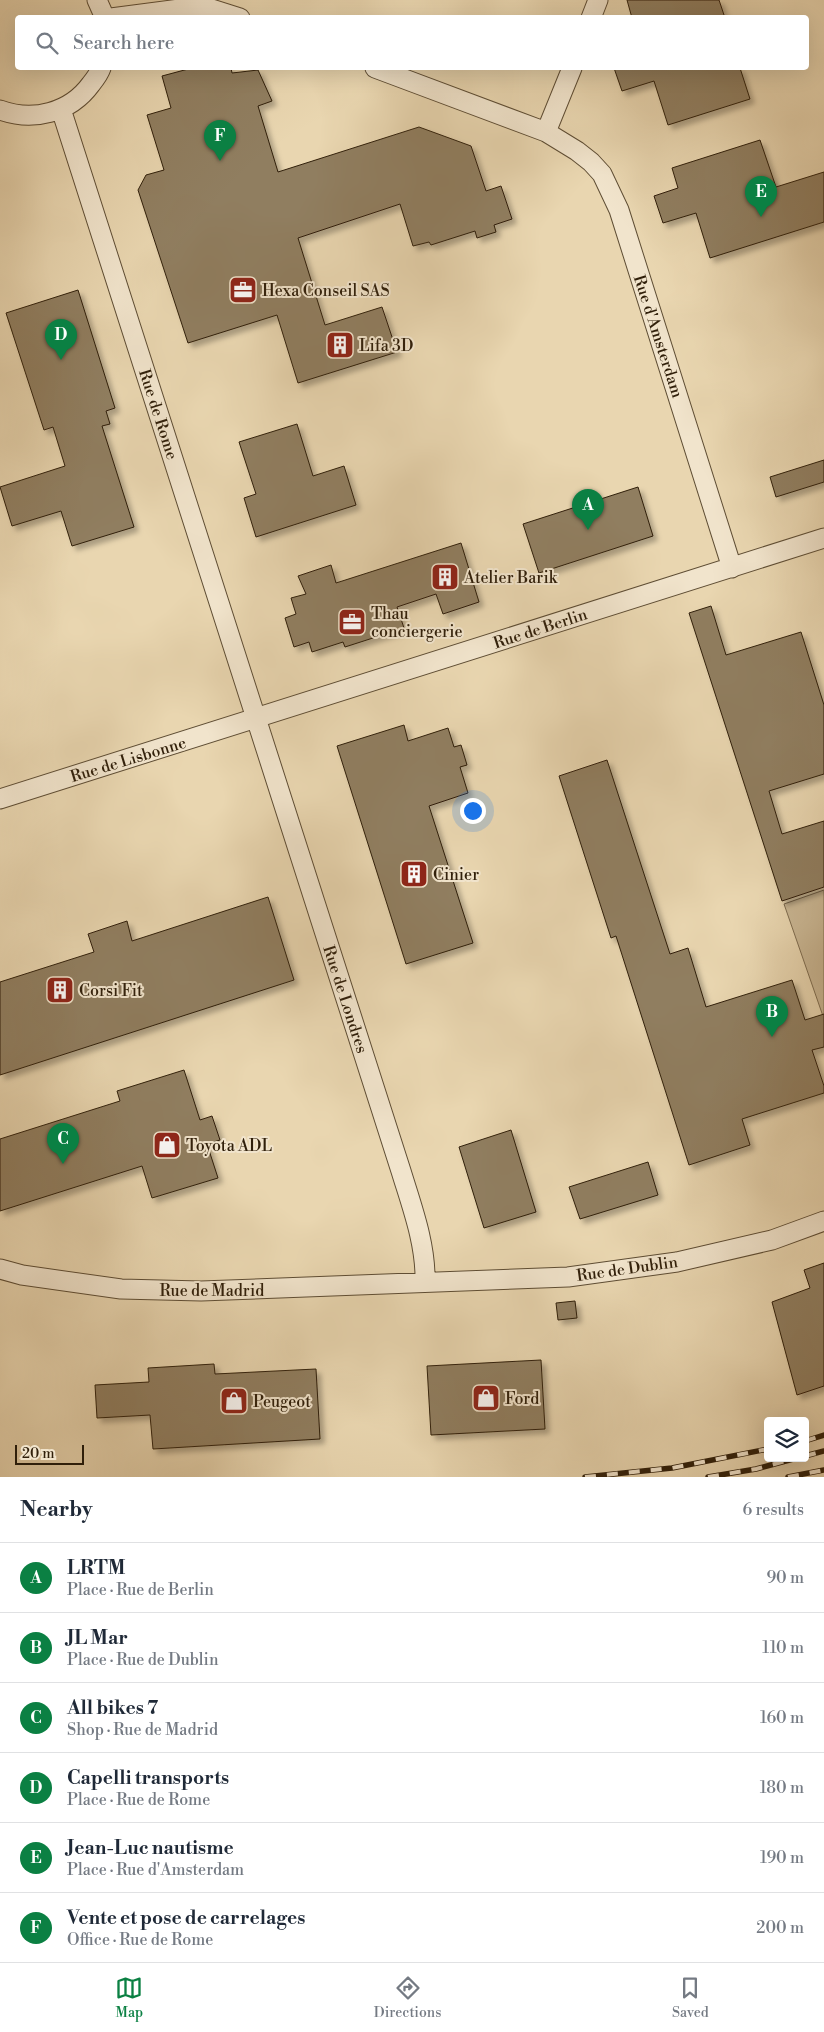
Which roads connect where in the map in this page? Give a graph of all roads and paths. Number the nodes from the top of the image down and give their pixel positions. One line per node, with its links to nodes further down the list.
1 (97, 0): 3 (street)
2 (598, 0): 6 (street)
3 (104, 15)
4 (134, 15): 5 (street)
5 (230, 15)
6 (592, 15)
7 (100, 70): 11 (street)
8 (380, 70): 12 (street, Rue d'Amsterdam)
9 (571, 70): 12 (street)
10 (0, 110): 11 (street)
11 (61, 110): 15 (street, Rue de Rome)
12 (546, 132): 14 (street, Rue d'Amsterdam)
13 (824, 538): 14 (street, Rue de Berlin)
14 (732, 568): 15 (street, Rue de Berlin)
15 (257, 718): 16 (street, Rue de Lisbonne); 19 (street, Rue de Londres)
16 (0, 799)
17 (824, 1220): 19 (street, Rue de Dublin)
18 (0, 1269): 19 (street, Rue de Madrid)
19 (425, 1282)

